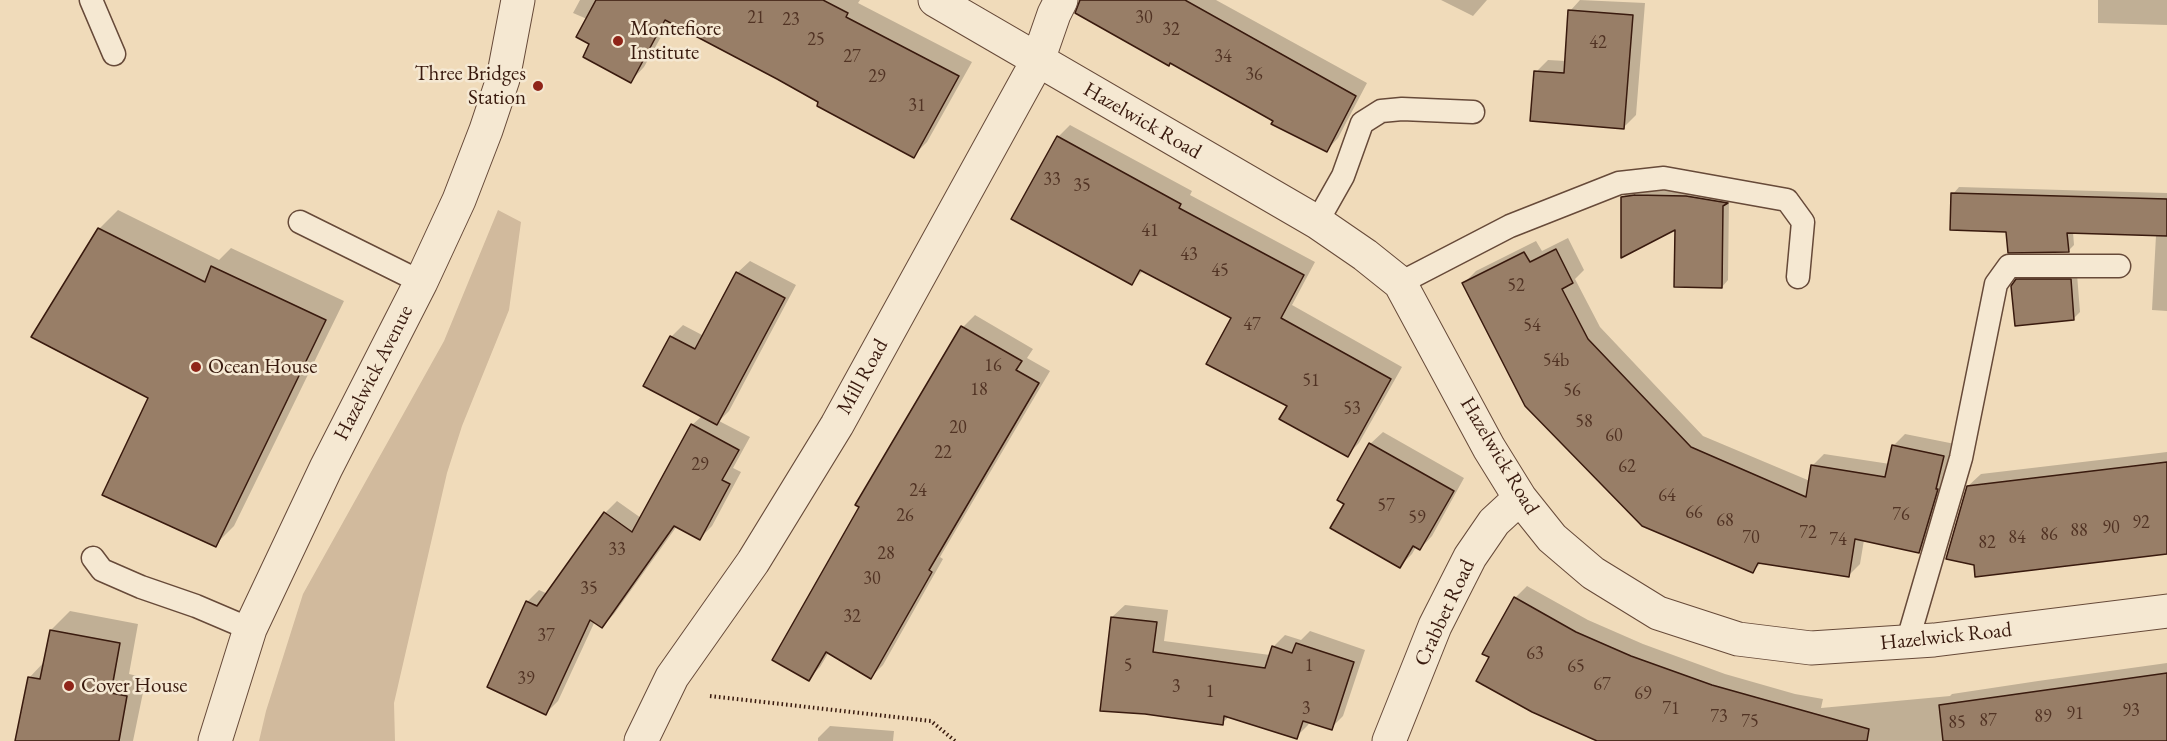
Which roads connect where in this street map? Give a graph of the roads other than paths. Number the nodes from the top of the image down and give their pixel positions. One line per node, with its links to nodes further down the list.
1 (92, 0): 5 (lane)
2 (518, 0): 12 (street, Hazelwick Avenue)
3 (935, 0): 6 (street, Hazelwick Road)
4 (1061, 0): 6 (street, Mill Road)
5 (114, 54)
6 (1038, 60): 9 (street, Hazelwick Road); 20 (street, Mill Road)
7 (1473, 112): 9 (lane)
8 (300, 222): 12 (lane)
9 (1317, 222): 13 (street, Hazelwick Road)
10 (2119, 266): 18 (lane)
11 (1798, 277): 13 (lane)
12 (421, 282): 17 (street, Hazelwick Avenue)
13 (1400, 283): 14 (street, Hazelwick Road)
14 (1520, 498): 18 (street, Hazelwick Road); 21 (street, Crabbet Road)
15 (93, 558): 17 (lane)
16 (2167, 611): 18 (street, Hazelwick Road)
17 (250, 629): 19 (street, Hazelwick Avenue)
18 (1907, 643)
19 (214, 741)
20 (641, 741)
21 (1389, 741)

